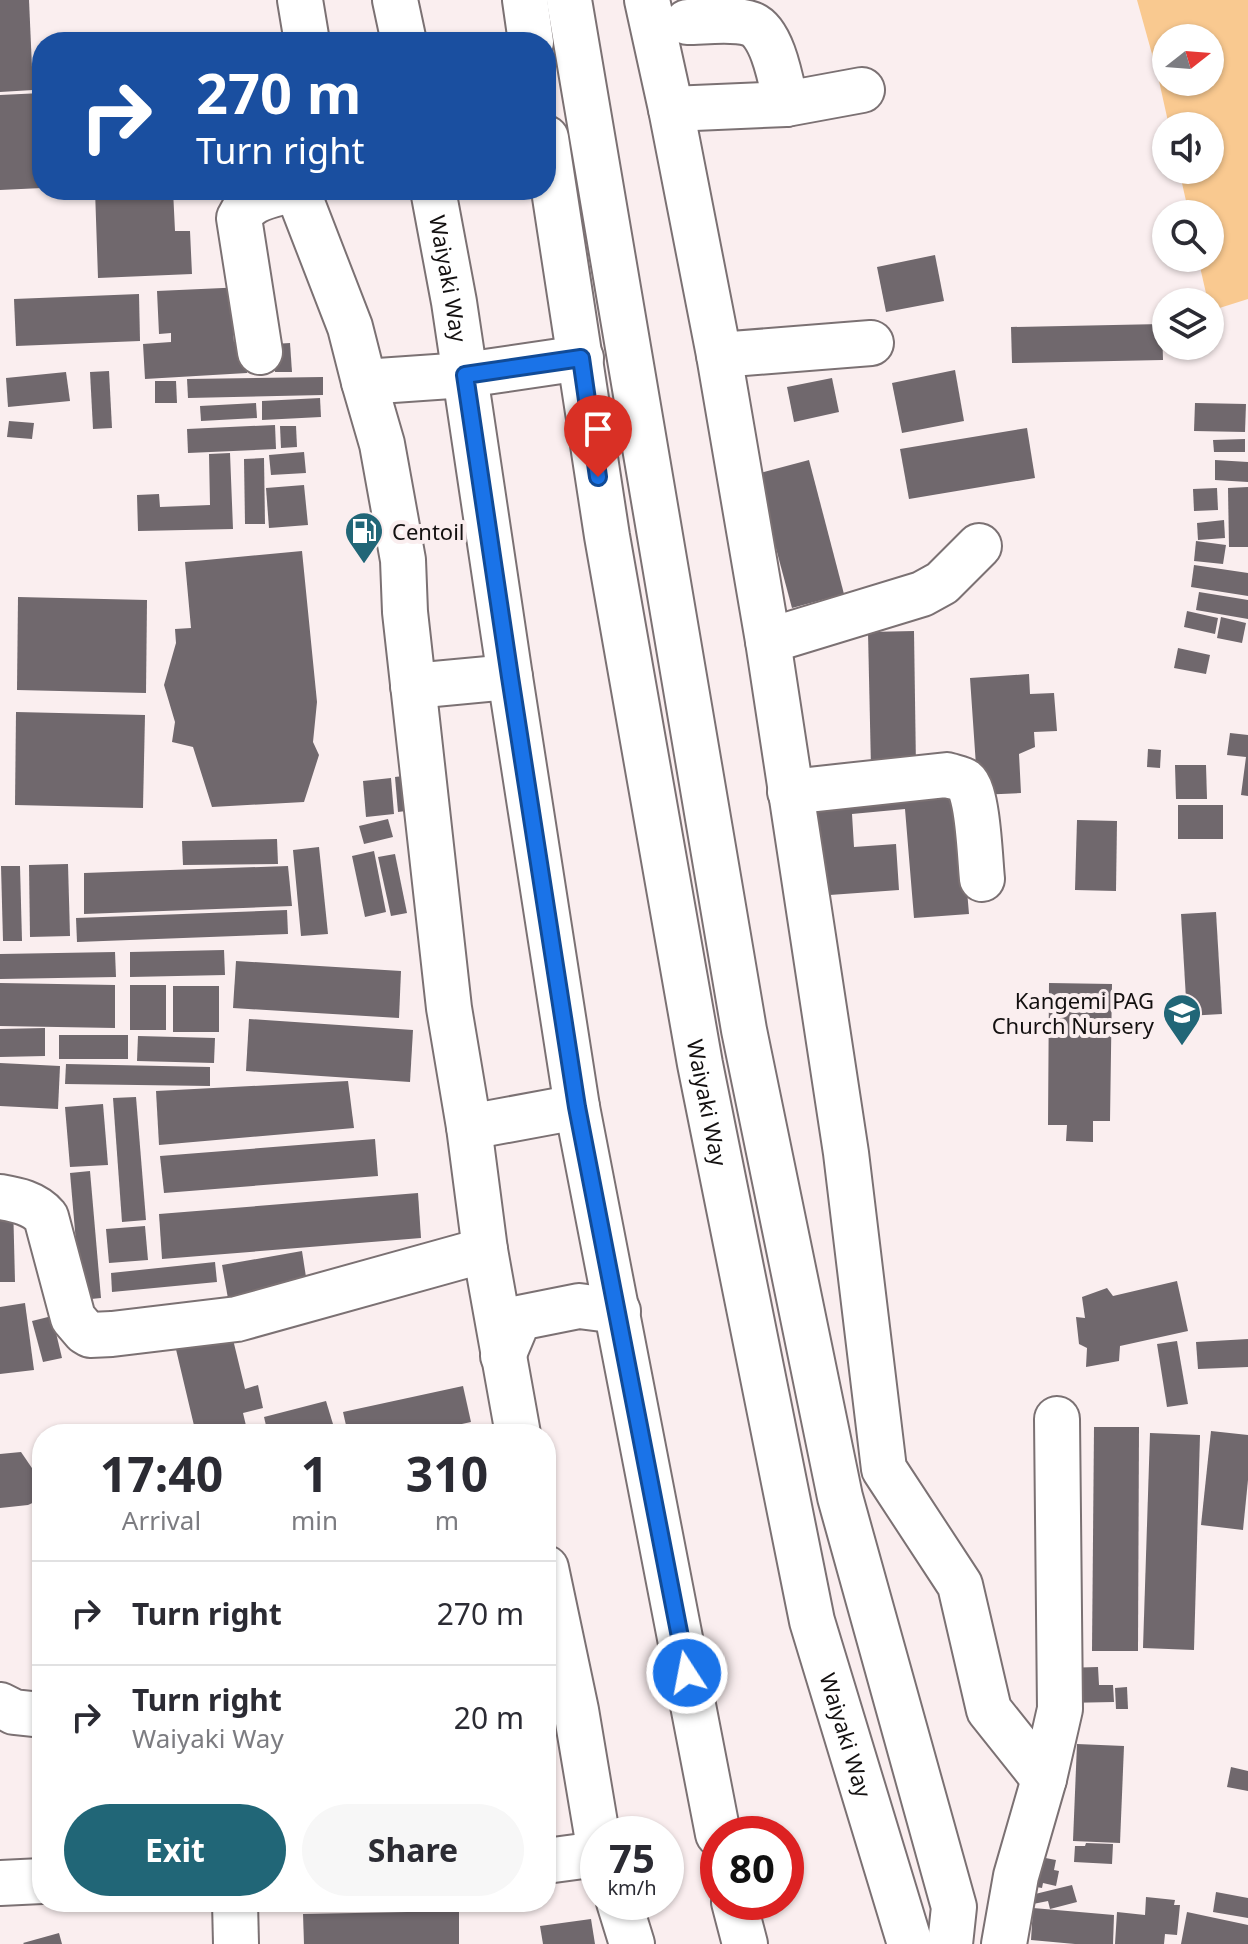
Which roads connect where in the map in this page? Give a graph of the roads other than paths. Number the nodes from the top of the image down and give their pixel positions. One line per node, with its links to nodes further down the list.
1 (300, 0): 7 (main road)
2 (395, 0): 8 (main road)
3 (525, 0): 9 (main road)
4 (569, 0): 54 (main road)
5 (647, 0): 12 (main road)
6 (687, 22): 11 (main road)
7 (305, 32)
8 (402, 32)
9 (530, 32)
10 (862, 90): 11 (main road)
11 (786, 104): 12 (main road)
12 (671, 109): 19 (main road)
13 (255, 200): 18 (main road)
14 (301, 200): 22 (main road)
15 (435, 200): 21 (main road, Waiyaki Way)
16 (556, 200): 20 (main road, Waiyaki Way)
17 (871, 343): 19 (main road)
18 (260, 352)
19 (719, 355): 24 (main road)
20 (581, 358): 21 (main road); 53 (main road, Waiyaki Way)
21 (465, 375): 22 (main road); 25 (main road, Waiyaki Way)
22 (364, 382): 26 (main road)
23 (979, 546): 24 (main road)
24 (768, 641): 27 (main road)
25 (510, 677): 26 (main road); 29 (main road, Waiyaki Way)
26 (413, 686): 30 (main road)
27 (790, 792): 28 (main road); 40 (main road)
28 (982, 879)
29 (577, 1107): 30 (main road); 33 (main road, Waiyaki Way)
30 (469, 1127): 32 (main road)
31 (0, 1197): 32 (main road)
32 (485, 1250): 34 (main road)
33 (618, 1311): 34 (main road); 42 (main road, Waiyaki Way)
34 (503, 1356): 36 (main road)
35 (1057, 1419): 40 (main road)
36 (516, 1424)
37 (556, 1635): 41 (main road)
38 (0, 1705): 39 (main road)
39 (32, 1714)
40 (1044, 1779): 55 (main road)
41 (594, 1816)
42 (715, 1816)
43 (580, 1856): 44 (main road)
44 (556, 1860)
45 (32, 1881): 46 (main road)
46 (0, 1883)
47 (235, 1912): 50 (main road)
48 (625, 1920): 51 (main road)
49 (739, 1920): 52 (main road)
50 (236, 1944)
51 (632, 1944)
52 (745, 1944)
53 (910, 1944)
54 (950, 1944)
55 (1004, 1944)

